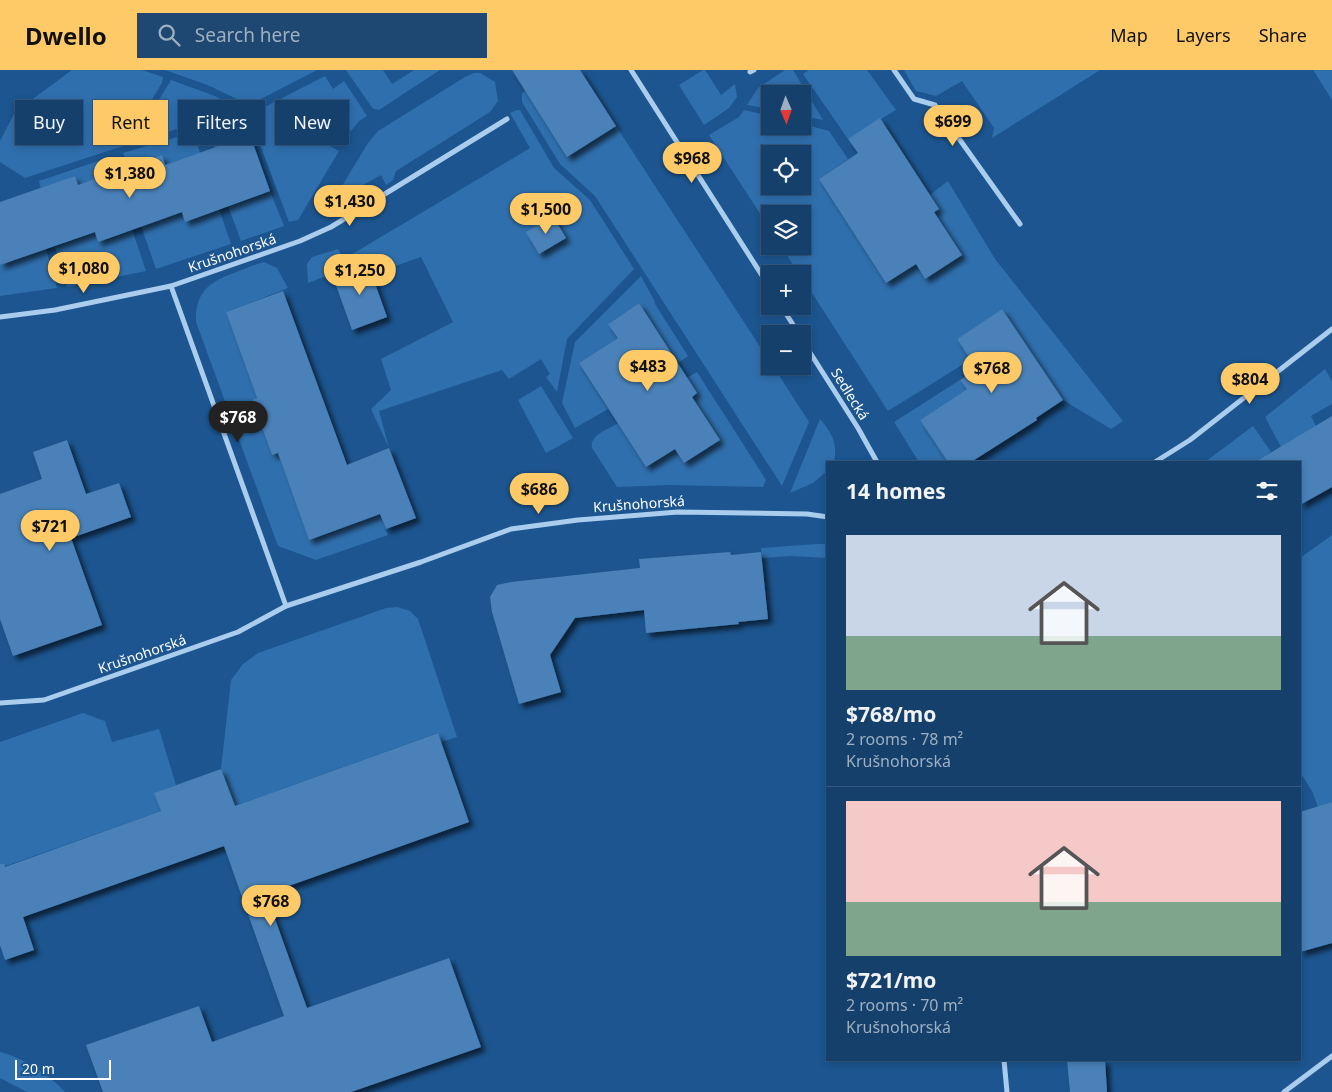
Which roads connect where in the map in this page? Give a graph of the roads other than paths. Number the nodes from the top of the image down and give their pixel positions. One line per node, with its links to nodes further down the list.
1 (631, 70): 5 (street)
2 (894, 70): 4 (street)
3 (507, 119): 6 (street, Krušnohorská)
4 (1020, 224)
5 (761, 274)
6 (171, 286): 7 (street, Krušnohorská); 13 (street)
7 (0, 317)
8 (1332, 329): 11 (street)
9 (811, 354): 10 (street, Sedlecká)
10 (876, 461)
11 (1157, 461)
12 (826, 517): 13 (street, Krušnohorská)
13 (286, 606): 14 (street, Krušnohorská)
14 (0, 702)
15 (1332, 1056): 18 (street)
16 (1004, 1061): 17 (street)
17 (1007, 1092)
18 (1284, 1092)

